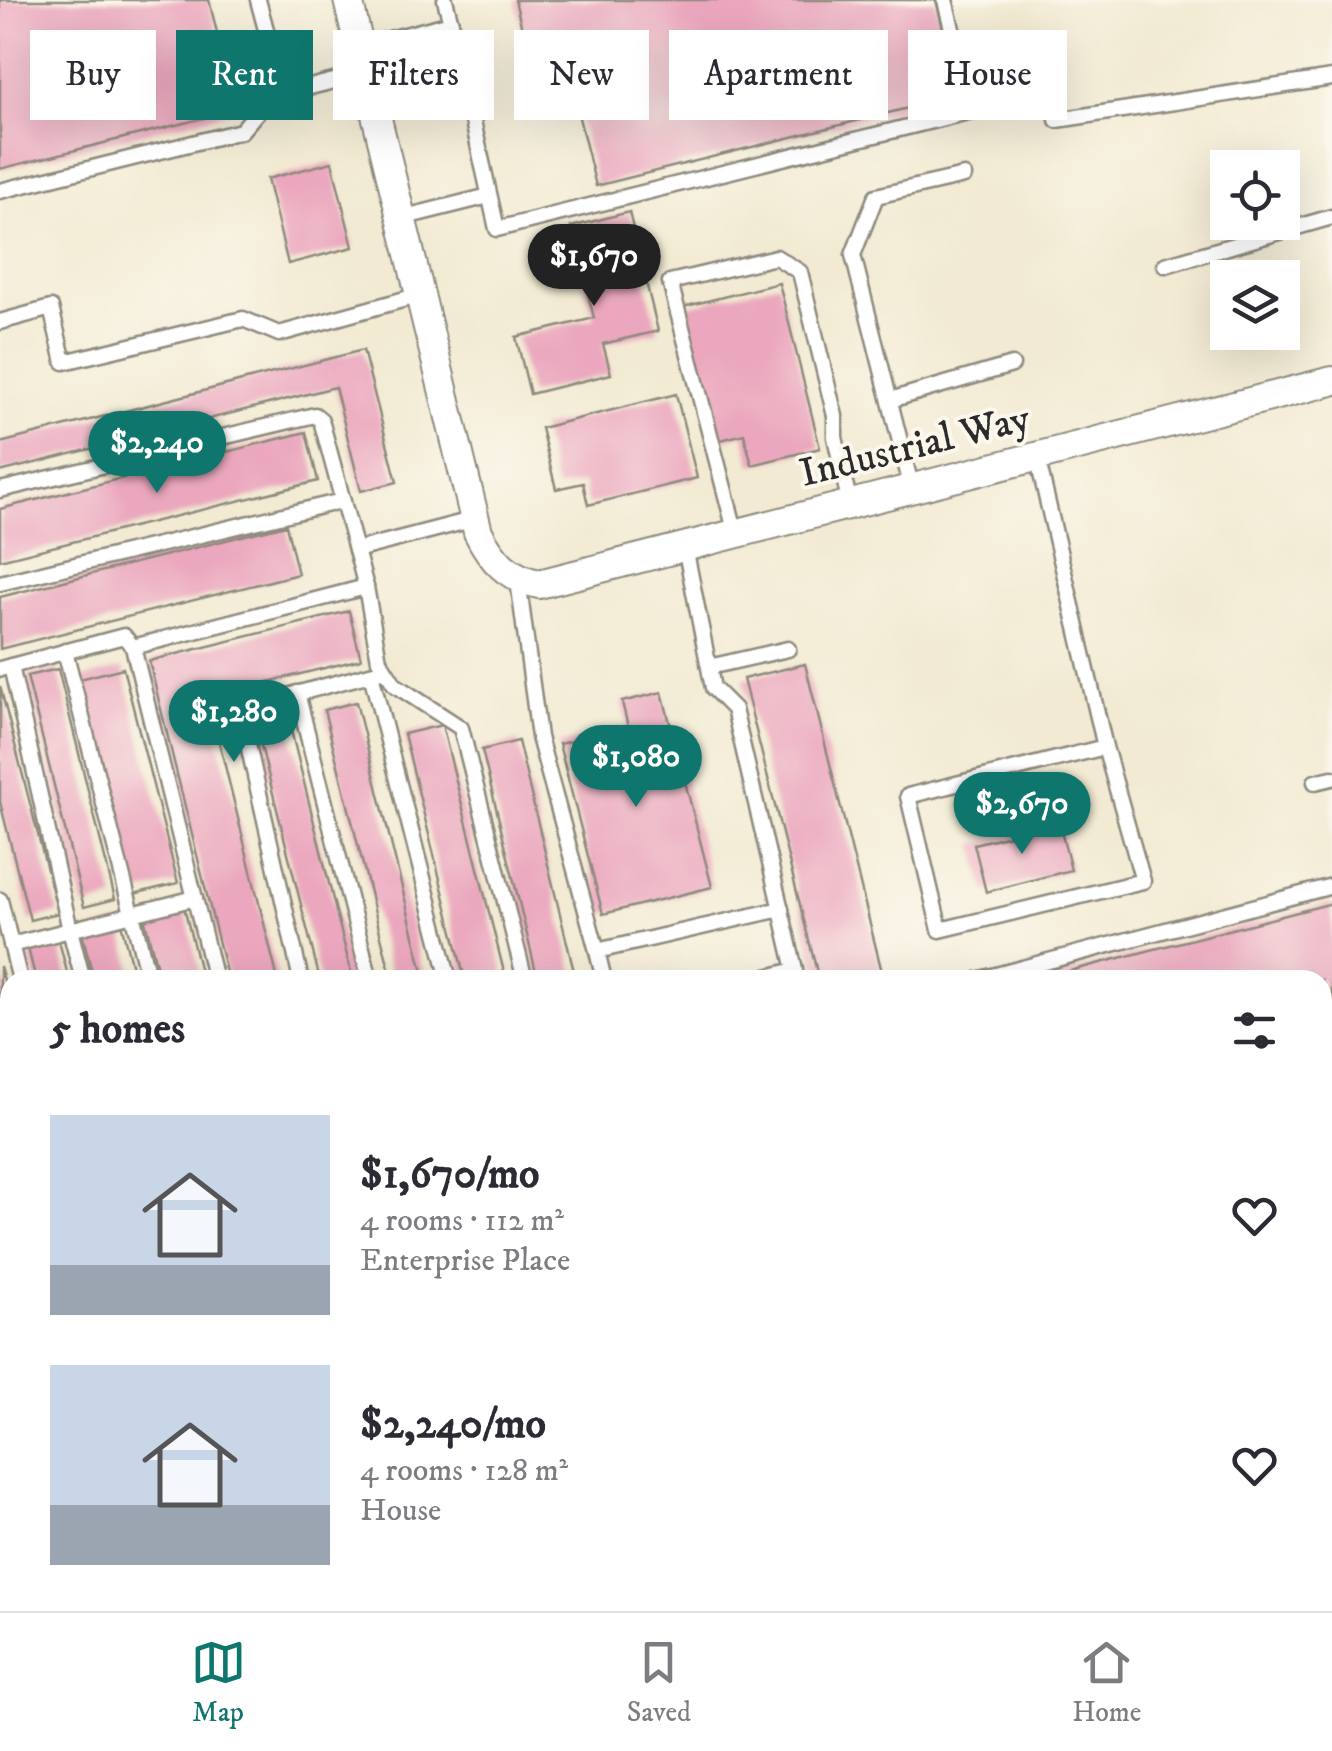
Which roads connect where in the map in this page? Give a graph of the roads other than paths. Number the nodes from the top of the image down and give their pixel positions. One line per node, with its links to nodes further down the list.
1 (258, 0): 6 (lane)
2 (348, 0): 7 (street)
3 (445, 0): 5 (lane)
4 (946, 0): 15 (lane)
5 (451, 23): 8 (lane); 15 (lane)
6 (266, 30)
7 (355, 30)
8 (434, 30)
9 (1332, 78): 10 (lane)
10 (1067, 118)
11 (251, 120): 14 (lane)
12 (377, 120): 17 (street)
13 (964, 176): 23 (lane)
14 (0, 190)
15 (489, 196): 17 (lane)
16 (1332, 217): 18 (lane)
17 (401, 218): 19 (street)
18 (1165, 265)
19 (420, 295): 20 (lane); 29 (street)
20 (0, 322)
21 (1012, 365): 23 (lane)
22 (1332, 382): 24 (street, Industrial Way)
23 (890, 400): 25 (lane)
24 (1037, 457): 25 (street, Industrial Way); 43 (lane)
25 (912, 489): 28 (street, Industrial Way)
26 (0, 490): 27 (lane)
27 (342, 501): 32 (lane); 34 (lane)
28 (850, 505): 30 (street, Industrial Way); 30 (lane)
29 (475, 519): 32 (lane); 33 (street)
30 (736, 534): 31 (street, Industrial Way)
31 (686, 547): 33 (street, Industrial Way); 40 (lane)
32 (356, 550): 35 (lane)
33 (518, 580): 53 (lane)
34 (0, 582)
35 (366, 587): 36 (lane); 41 (lane)
36 (133, 647): 38 (lane); 47 (lane)
37 (788, 649): 40 (lane)
38 (66, 652): 39 (lane); 50 (lane)
39 (6, 667): 51 (lane)
40 (709, 667): 49 (lane)
41 (378, 672): 42 (lane); 60 (lane); 61 (lane)
42 (298, 693): 58 (lane); 59 (lane)
43 (1105, 747): 43 (lane)
44 (1332, 778): 45 (lane)
45 (1315, 782)
46 (1332, 886): 64 (lane)
47 (195, 898): 50 (lane); 57 (lane)
48 (0, 900): 52 (lane)
49 (781, 909): 53 (lane); 63 (lane)
50 (132, 914): 51 (lane); 56 (lane)
51 (70, 930): 52 (lane); 55 (lane)
52 (11, 945): 54 (lane)
53 (596, 951): 62 (lane)
54 (17, 970)
55 (80, 970)
56 (146, 970)
57 (213, 970)
58 (299, 970)
59 (367, 970)
60 (446, 970)
61 (522, 970)
62 (601, 970)
63 (795, 970)
64 (1015, 970)

